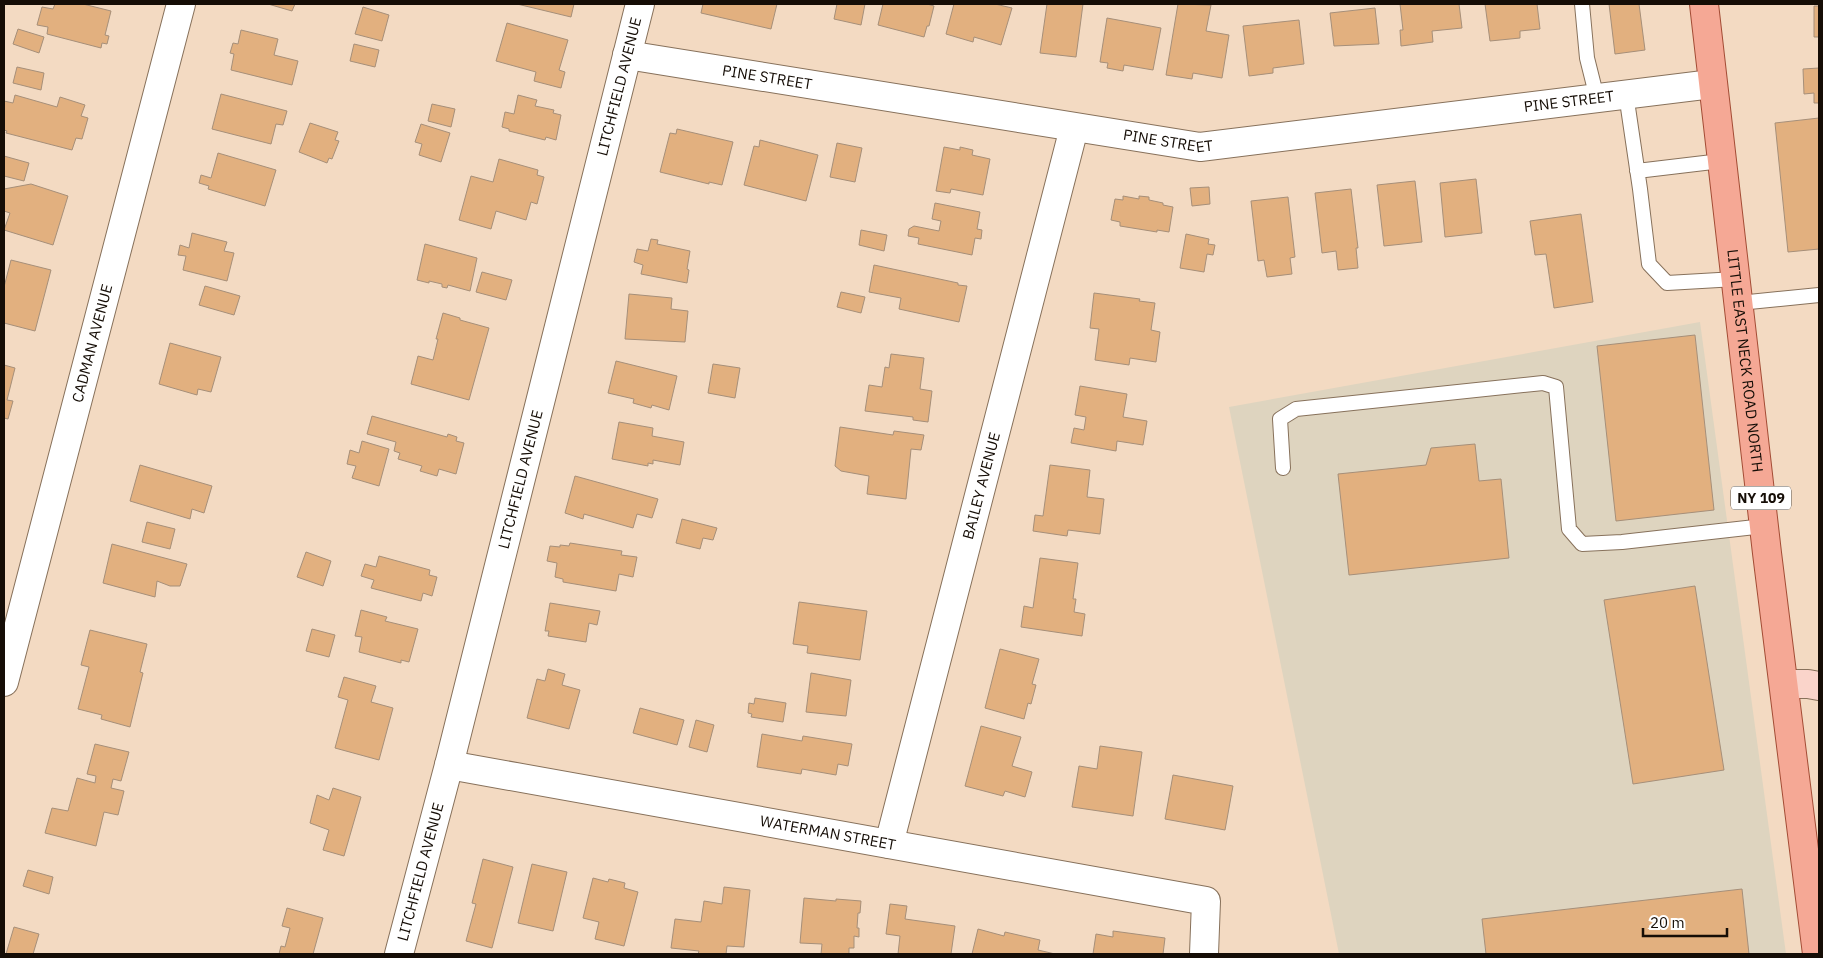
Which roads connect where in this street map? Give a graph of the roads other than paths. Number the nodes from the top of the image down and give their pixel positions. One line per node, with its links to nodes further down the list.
1 (182, 4): 16 (street, CADMAN AVENUE)
2 (640, 4): 5 (street, LITCHFIELD AVENUE)
3 (1582, 4): 8 (lane)
4 (1704, 4): 6 (main road, LITTLE EAST NECK ROAD NORTH / NY 109)
5 (627, 56): 9 (street, PINE STREET); 19 (street, LITCHFIELD AVENUE)
6 (1712, 84): 7 (street, PINE STREET); 10 (main road, LITTLE EAST NECK ROAD NORTH / NY 109)
7 (1626, 94): 8 (street, PINE STREET); 11 (lane)
8 (1597, 98): 9 (street, PINE STREET)
9 (1074, 128): 20 (street, BAILEY AVENUE)
10 (1721, 161): 11 (lane); 12 (main road, LITTLE EAST NECK ROAD NORTH / NY 109)
11 (1637, 172): 12 (lane)
12 (1737, 290): 13 (lane); 15 (main road, LITTLE EAST NECK ROAD NORTH / NY 109)
13 (1819, 295)
14 (1283, 468): 15 (lane)
15 (1764, 526): 17 (main road, LITTLE EAST NECK ROAD NORTH / NY 109)
16 (4, 682)
17 (1784, 684): 18 (street); 23 (main road, LITTLE EAST NECK ROAD NORTH / NY 109)
18 (1819, 686)
19 (449, 764): 20 (street, WATERMAN STREET); 21 (street, LITCHFIELD AVENUE)
20 (889, 844): 22 (street, WATERMAN STREET)
21 (399, 954)
22 (1204, 954)
23 (1817, 954)

